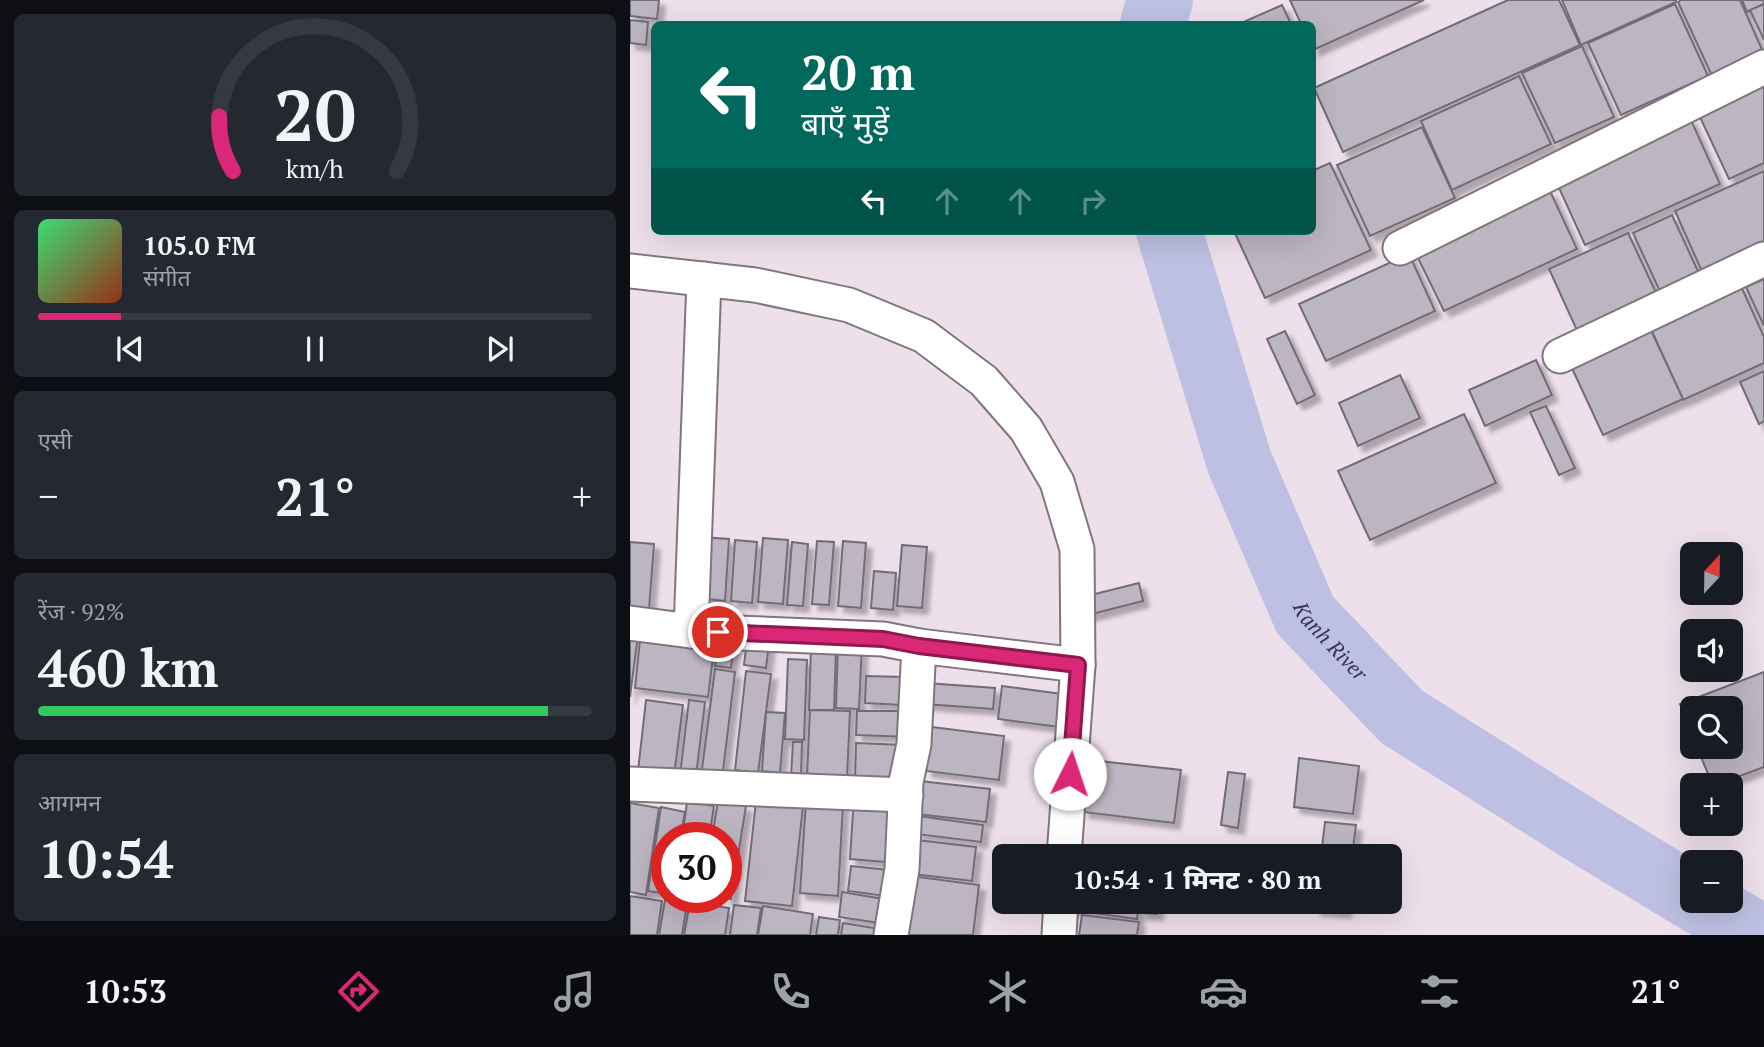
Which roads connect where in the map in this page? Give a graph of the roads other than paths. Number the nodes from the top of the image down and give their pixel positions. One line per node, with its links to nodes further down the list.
1 (1764, 67): 2 (street)
2 (1400, 248)
3 (1764, 259): 6 (street)
4 (630, 271): 5 (street)
5 (704, 279): 8 (street); 10 (street)
6 (1560, 356)
7 (630, 623): 8 (street)
8 (691, 631): 9 (street)
9 (919, 646): 10 (street); 12 (street)
10 (1078, 665): 13 (street)
11 (630, 784): 12 (street)
12 (905, 795): 15 (street)
13 (1065, 844)
14 (1060, 914): 16 (street)
15 (891, 935)
16 (1059, 935)

